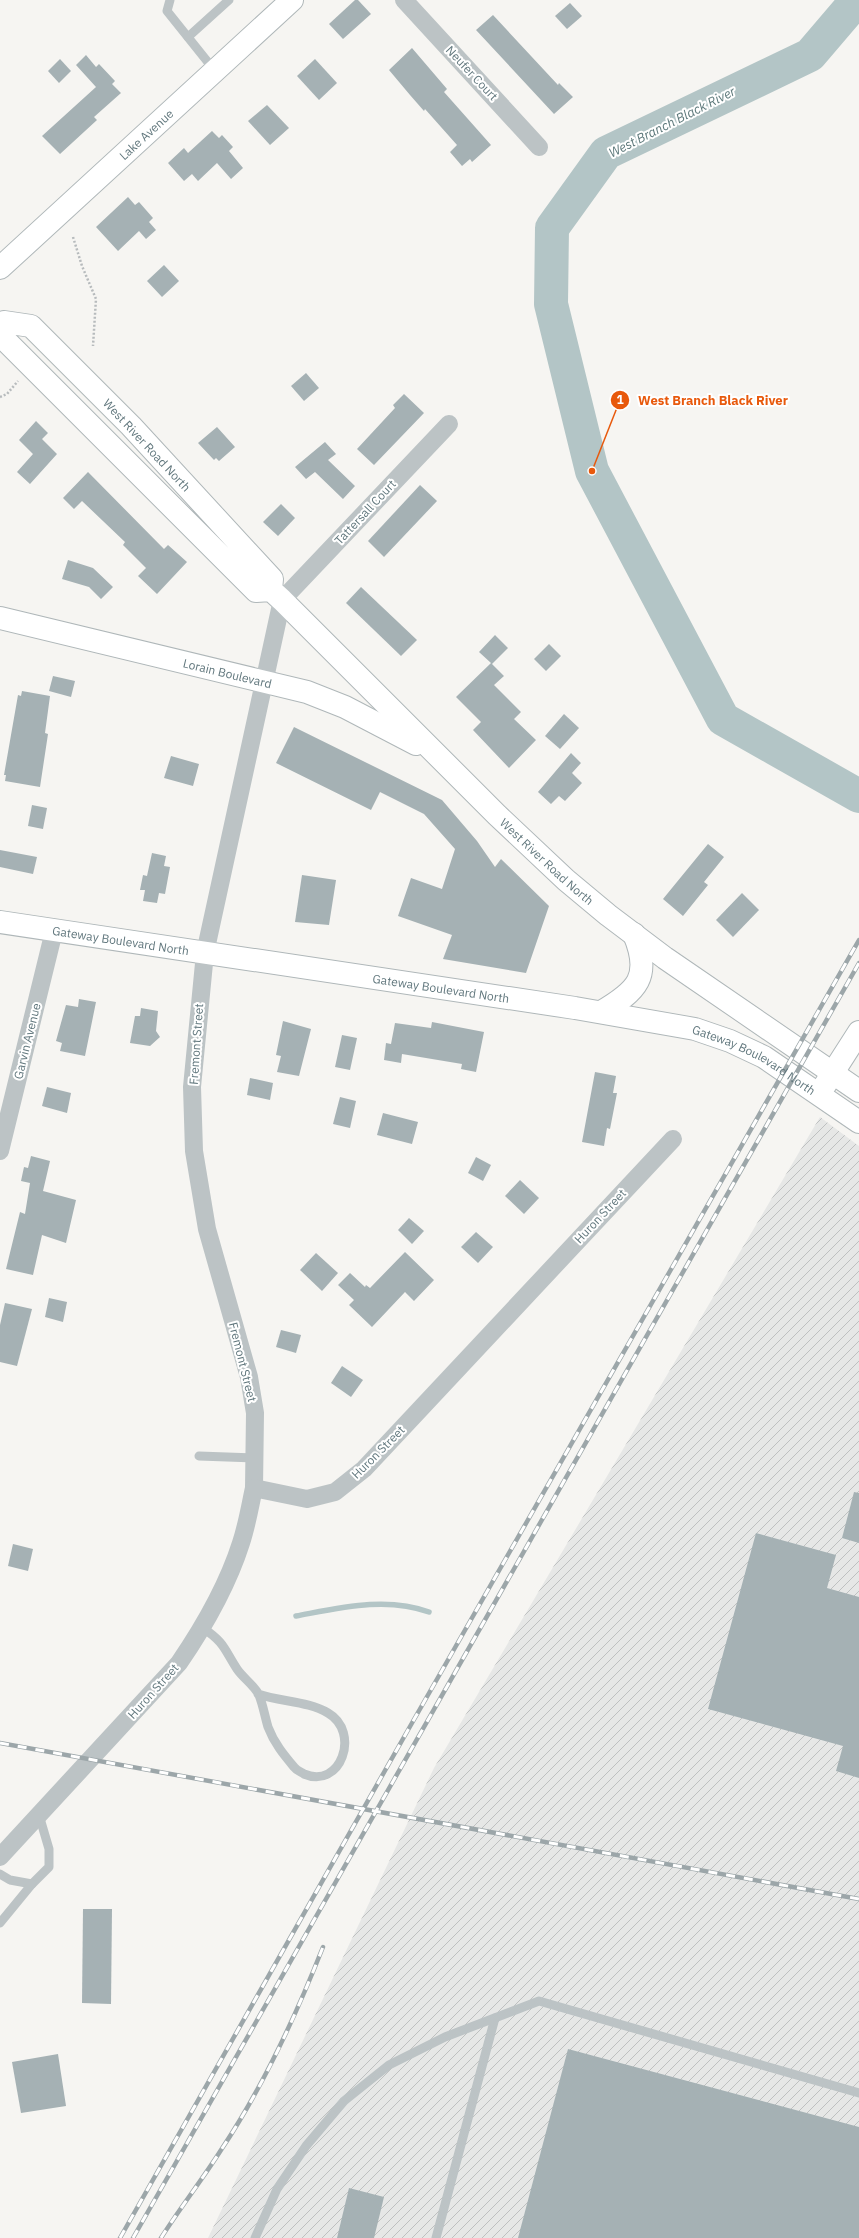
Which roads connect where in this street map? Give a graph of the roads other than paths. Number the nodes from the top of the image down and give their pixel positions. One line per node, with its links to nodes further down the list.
1 (170, 0): 5 (lane)
2 (228, 0): 5 (lane)
3 (291, 0): 6 (main road, Lake Avenue)
4 (404, 0): 7 (street, Neufer Court)
5 (188, 37): 6 (lane)
6 (215, 71): 8 (main road, Lake Avenue)
7 (539, 147)
8 (0, 268)
9 (2, 321): 11 (main road, West River Road North); 11 (main road, West River Road North)
10 (449, 424): 11 (street, Tattersall Court)
11 (276, 595): 13 (street, Fremont Street); 14 (main road, West River Road North)
12 (0, 618): 13 (main road, Lorain Boulevard)
13 (265, 681): 14 (main road, Lorain Boulevard); 18 (street, Fremont Street)
14 (443, 760): 17 (main road, West River Road North)
15 (0, 922): 16 (main road, Gateway Boulevard North)
16 (54, 931): 18 (main road, Gateway Boulevard North); 26 (street, Garvin Avenue)
17 (634, 934): 19 (main road); 21 (main road, West River Road North)
18 (205, 953): 19 (main road, Gateway Boulevard North); 28 (street, Fremont Street)
19 (601, 1012): 23 (main road, Gateway Boulevard North)
20 (859, 1032): 21 (main road)
21 (833, 1073): 22 (main road, West River Road North); 23 (main road)
22 (859, 1091)
23 (820, 1095): 24 (main road, Gateway Boulevard North)
24 (859, 1122)
25 (673, 1139): 29 (street, Huron Street)
26 (0, 1151)
27 (199, 1456): 28 (lane)
28 (255, 1458): 29 (street, Fremont Street)
29 (254, 1488): 30 (street, Huron Street)
30 (203, 1628): 31 (lane); 32 (street, Huron Street)
31 (258, 1694): 31 (lane)
32 (39, 1815): 33 (street, Huron Street); 35 (lane)
33 (0, 1857)
34 (0, 1874): 35 (lane)
35 (32, 1884): 36 (lane)
36 (0, 1923)
37 (495, 2018): 38 (lane); 39 (lane); 40 (lane)
38 (859, 2094)
39 (255, 2238)
40 (436, 2238)

